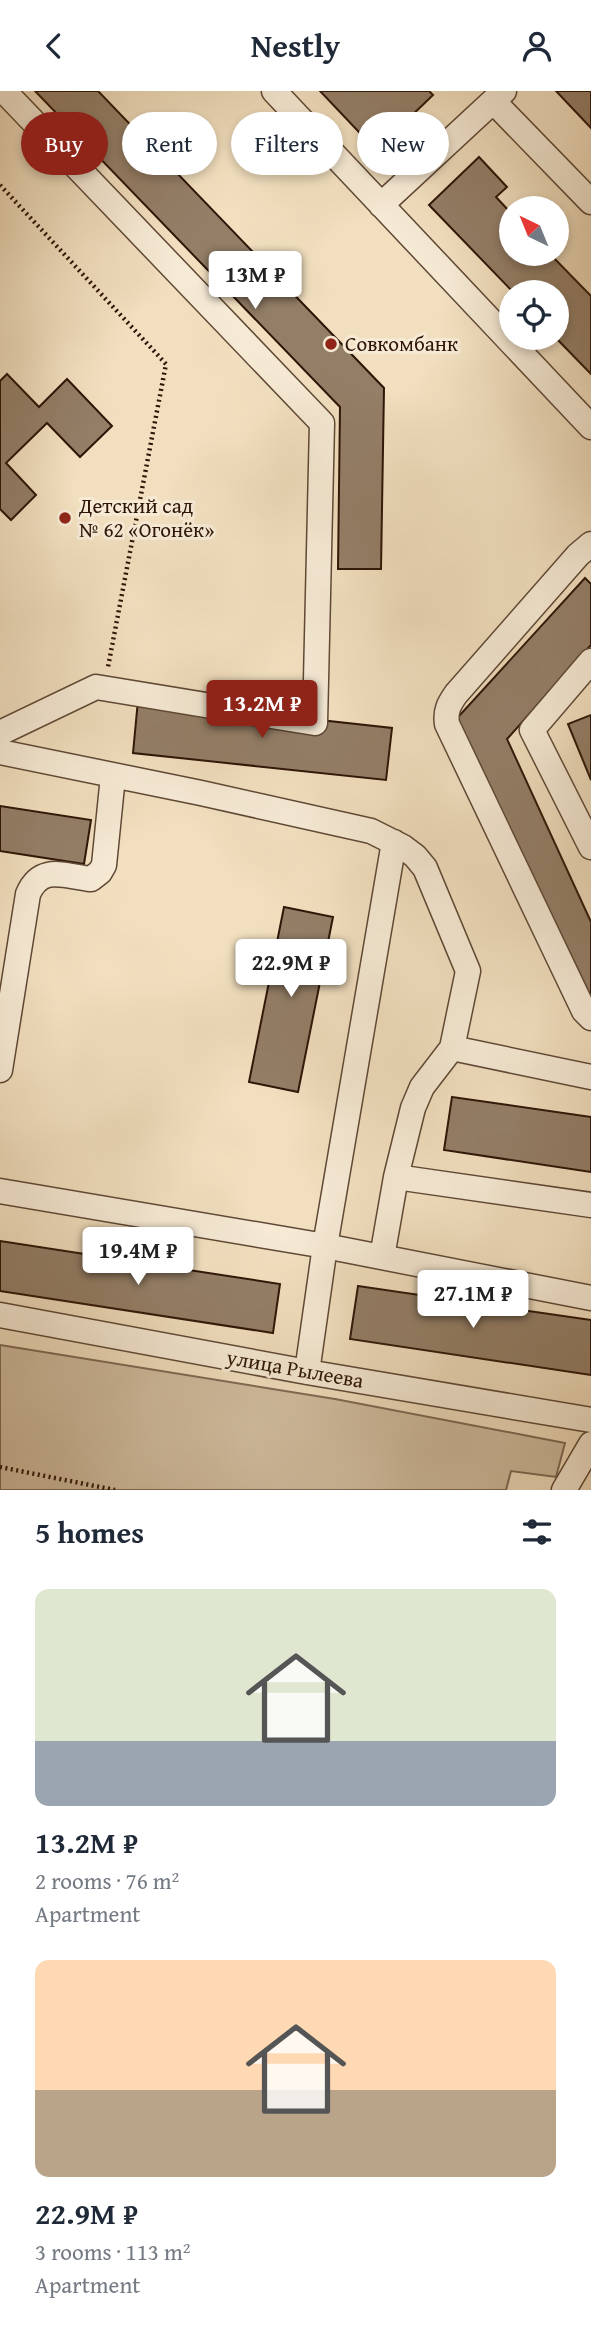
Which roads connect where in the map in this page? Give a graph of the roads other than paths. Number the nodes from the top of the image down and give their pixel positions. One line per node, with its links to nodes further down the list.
1 (4, 91): 9 (street)
2 (274, 91): 5 (street)
3 (499, 96): 4 (street); 5 (street)
4 (591, 202)
5 (381, 205): 6 (street)
6 (591, 427)
7 (591, 544): 14 (street)
8 (591, 661): 13 (street)
9 (0, 733)
10 (0, 752): 11 (street)
11 (113, 776): 12 (street); 16 (street)
12 (394, 842): 15 (street); 21 (street)
13 (591, 847)
14 (591, 1019)
15 (452, 1048): 17 (street); 18 (street)
16 (0, 1070)
17 (591, 1077)
18 (396, 1177): 20 (street); 22 (street)
19 (0, 1191): 21 (street)
20 (591, 1205)
21 (325, 1246): 22 (street); 25 (street)
22 (382, 1257): 23 (street)
23 (591, 1298)
24 (0, 1315): 25 (street, улица Рылеева)
25 (307, 1372): 26 (street, улица Рылеева)
26 (591, 1420)
27 (591, 1444): 28 (street)
28 (564, 1490)

